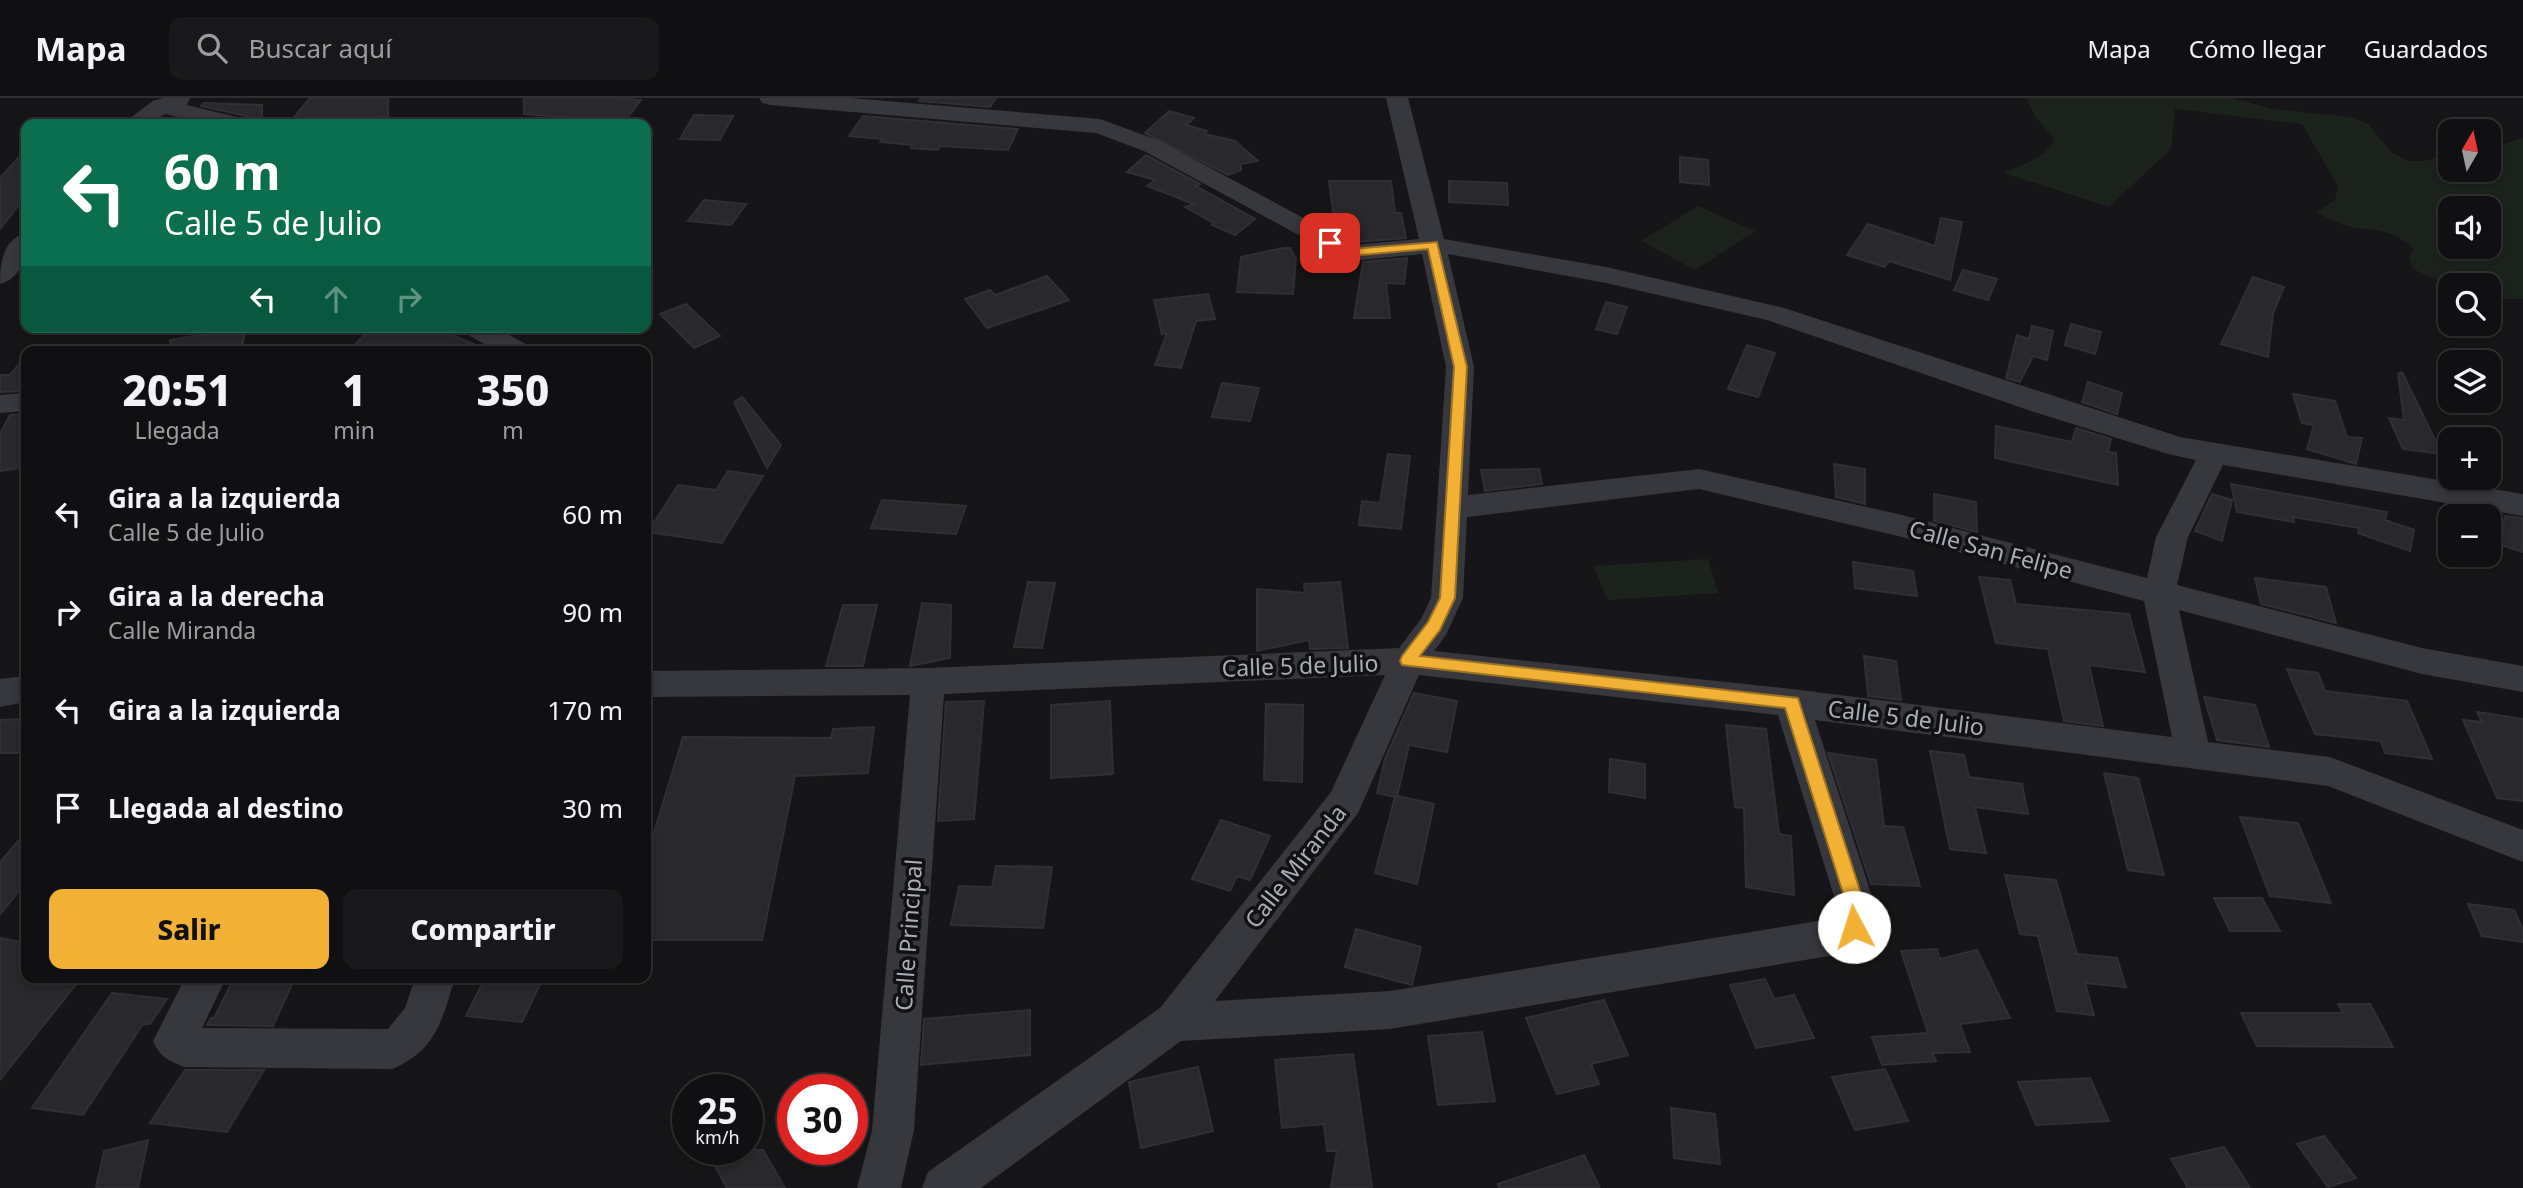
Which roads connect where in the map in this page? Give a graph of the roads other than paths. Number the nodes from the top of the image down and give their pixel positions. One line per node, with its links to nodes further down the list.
1 (186, 98): 4 (street)
2 (770, 98): 7 (street)
3 (1397, 98): 7 (street, Calle Miranda)
4 (161, 106): 5 (street); 6 (street)
5 (141, 119)
6 (216, 119)
7 (1433, 245): 14 (street); 16 (street, Calle Miranda)
8 (21, 249): 9 (street)
9 (0, 276)
10 (486, 333): 11 (street)
11 (508, 346)
12 (21, 402): 13 (street)
13 (0, 404)
14 (2214, 453): 15 (street); 17 (street)
15 (2523, 505)
16 (1452, 508): 17 (street, Calle San Felipe); 18 (street, Calle Miranda)
17 (2159, 593): 19 (street, Calle San Felipe); 25 (street)
18 (1408, 661): 20 (street, Calle 5 de Julio); 24 (street, Calle 5 de Julio); 29 (street, Calle Miranda)
19 (2523, 678)
20 (928, 681): 21 (street, Calle 5 de Julio); 30 (street, Calle Principal)
21 (651, 684)
22 (21, 689): 23 (street)
23 (0, 693)
24 (1792, 703): 25 (street, Calle 5 de Julio); 29 (street)
25 (2193, 754): 26 (street, Calle 5 de Julio)
26 (2523, 846)
27 (203, 983): 28 (street)
28 (433, 983)
29 (1174, 1022): 31 (street, Calle Miranda)
30 (879, 1188)
31 (944, 1188)

